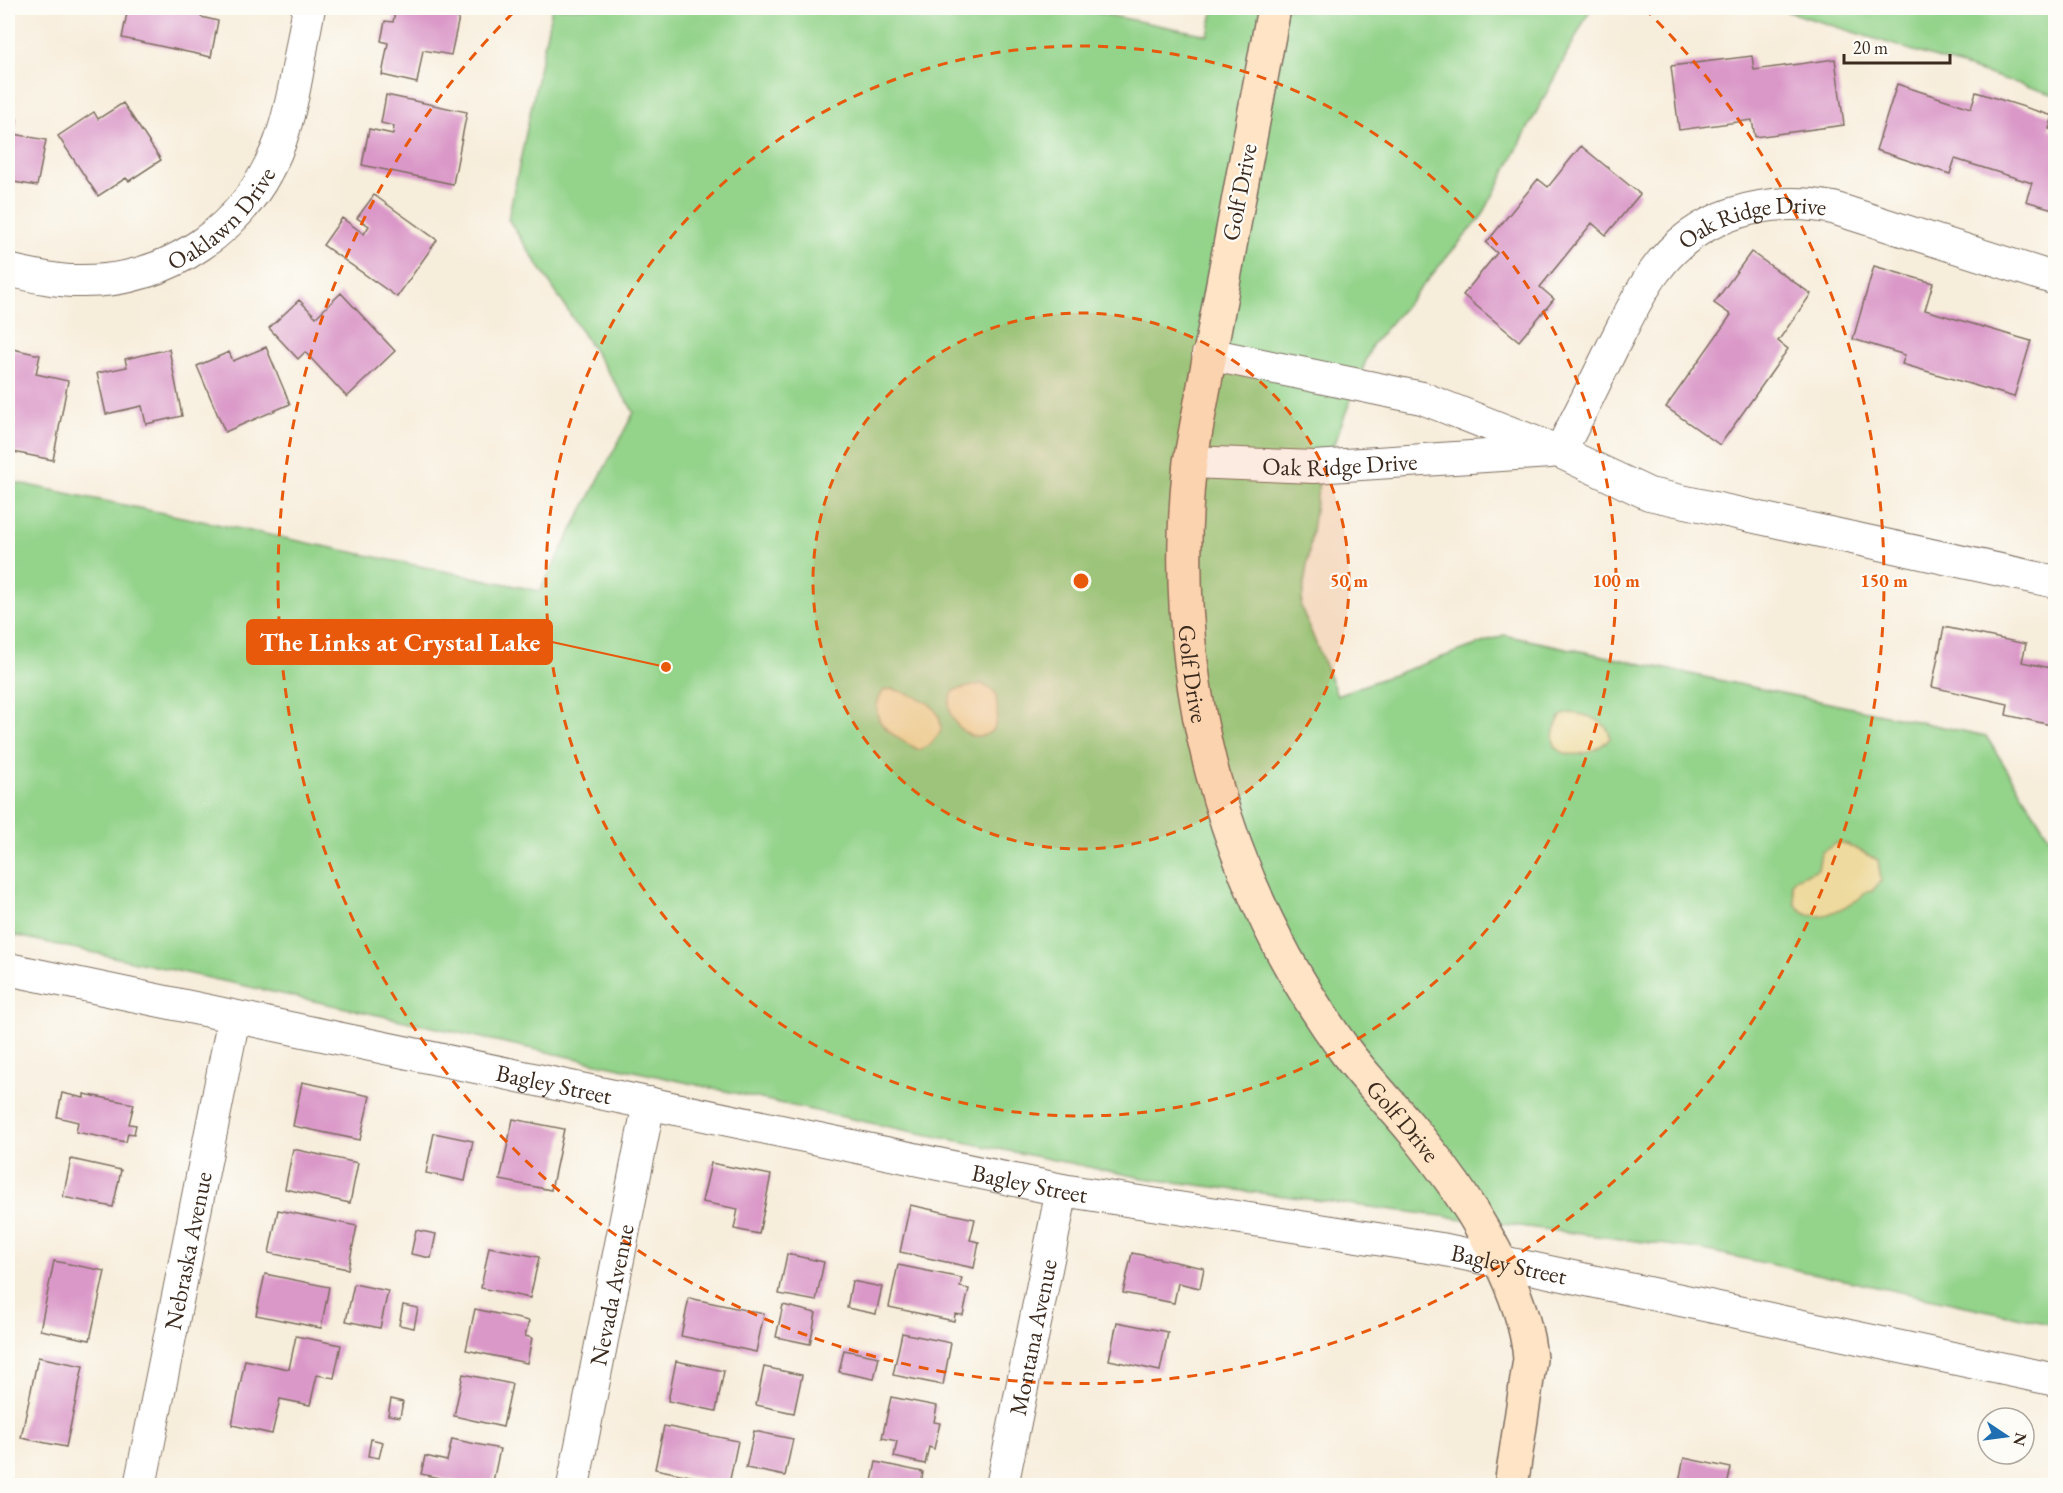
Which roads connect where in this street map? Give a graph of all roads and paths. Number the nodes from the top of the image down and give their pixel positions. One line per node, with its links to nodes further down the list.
1 (309, 8): 3 (street, Oaklawn Drive)
2 (1275, 8): 5 (street, Golf Drive)
3 (8, 270)
4 (2055, 279): 6 (street, Oak Ridge Drive)
5 (1208, 354): 6 (street, Oak Ridge Drive); 7 (street, Golf Drive)
6 (1560, 452): 7 (street, Oak Ridge Drive); 8 (street, Oak Ridge Drive)
7 (1190, 462): 13 (street, Golf Drive)
8 (2055, 582)
9 (8, 969): 10 (street, Bagley Street)
10 (234, 1017): 11 (street, Bagley Street); 15 (street, Nebraska Avenue)
11 (649, 1103): 12 (street, Bagley Street); 16 (street, Nevada Avenue)
12 (1062, 1190): 13 (street, Bagley Street); 17 (street, Montana Avenue)
13 (1498, 1262): 14 (street, Bagley Street); 18 (street, Golf Drive)
14 (2055, 1380)
15 (140, 1485)
16 (573, 1485)
17 (1002, 1485)
18 (1511, 1485)

